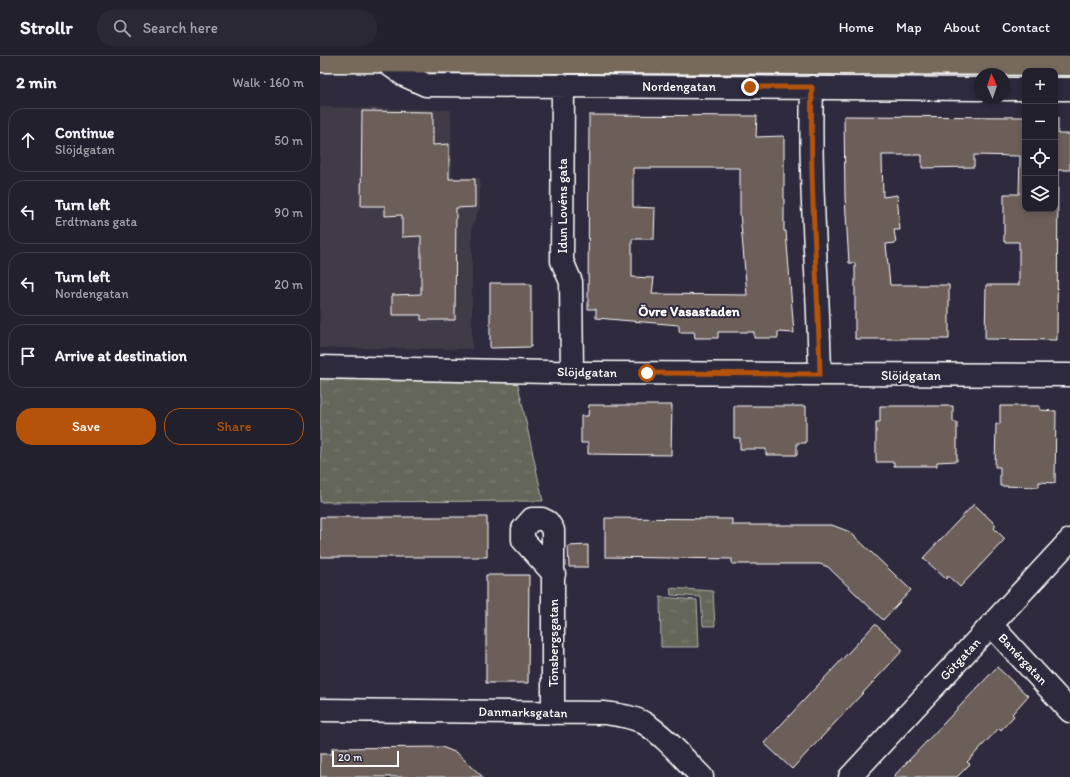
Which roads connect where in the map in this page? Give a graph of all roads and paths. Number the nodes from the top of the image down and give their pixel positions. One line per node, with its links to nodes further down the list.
1 (320, 61): 2 (main road)
2 (384, 61): 3 (main road); 4 (street, Nordengatan)
3 (1070, 64)
4 (563, 85): 5 (street, Nordengatan); 12 (street, Idun Lovéns gata)
5 (812, 87): 6 (street, Nordengatan); 13 (street)
6 (974, 88)
7 (1010, 89): 8 (street)
8 (1022, 89)
9 (1058, 89): 10 (street)
10 (1070, 89)
11 (320, 367): 12 (street, Slöjdgatan)
12 (572, 372): 13 (street, Slöjdgatan)
13 (820, 374): 14 (street, Slöjdgatan)
14 (1070, 375)
15 (1070, 540): 17 (street, Götgatan)
16 (554, 574): 20 (street, Tönsbergsgatan)
17 (992, 626): 19 (street, Banérgatan); 22 (street, Götgatan)
18 (320, 710): 20 (street, Danmarksgatan)
19 (1070, 711)
20 (553, 713): 21 (street, Danmarksgatan)
21 (702, 777)
22 (850, 777)

